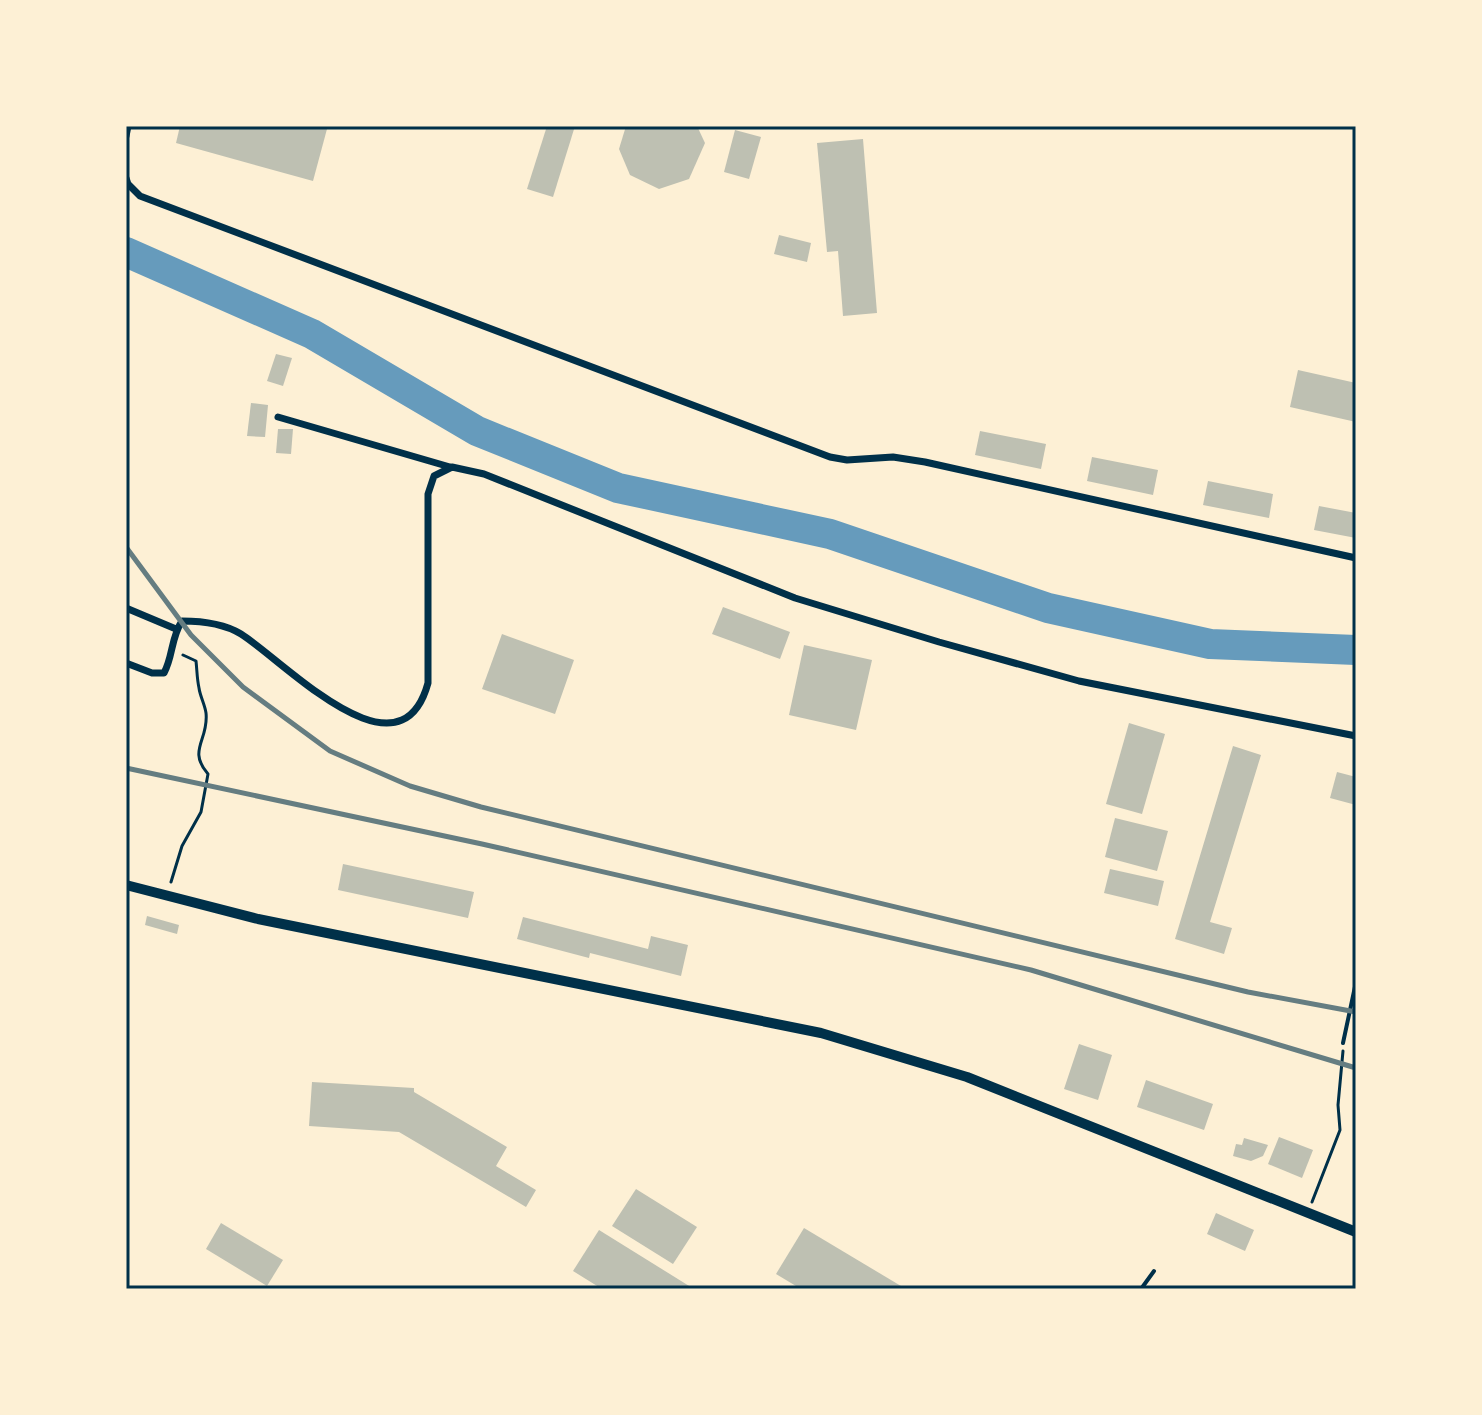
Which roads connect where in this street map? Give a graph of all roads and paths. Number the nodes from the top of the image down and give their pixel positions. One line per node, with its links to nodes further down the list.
1 (128, 126): 2 (street)
2 (126, 136)
3 (126, 178): 6 (street)
4 (278, 417): 5 (street)
5 (452, 467): 8 (street); 11 (street)
6 (1356, 558)
7 (126, 608): 8 (street)
8 (176, 629): 9 (street)
9 (173, 650): 10 (street); 13 (path)
10 (126, 663)
11 (1356, 736)
12 (126, 885): 13 (main road)
13 (167, 897): 16 (main road)
14 (1356, 982): 15 (lane)
15 (1343, 1043): 16 (path)
16 (1308, 1213): 17 (main road)
17 (1356, 1232)
18 (1154, 1271): 19 (lane)
19 (1141, 1289)

